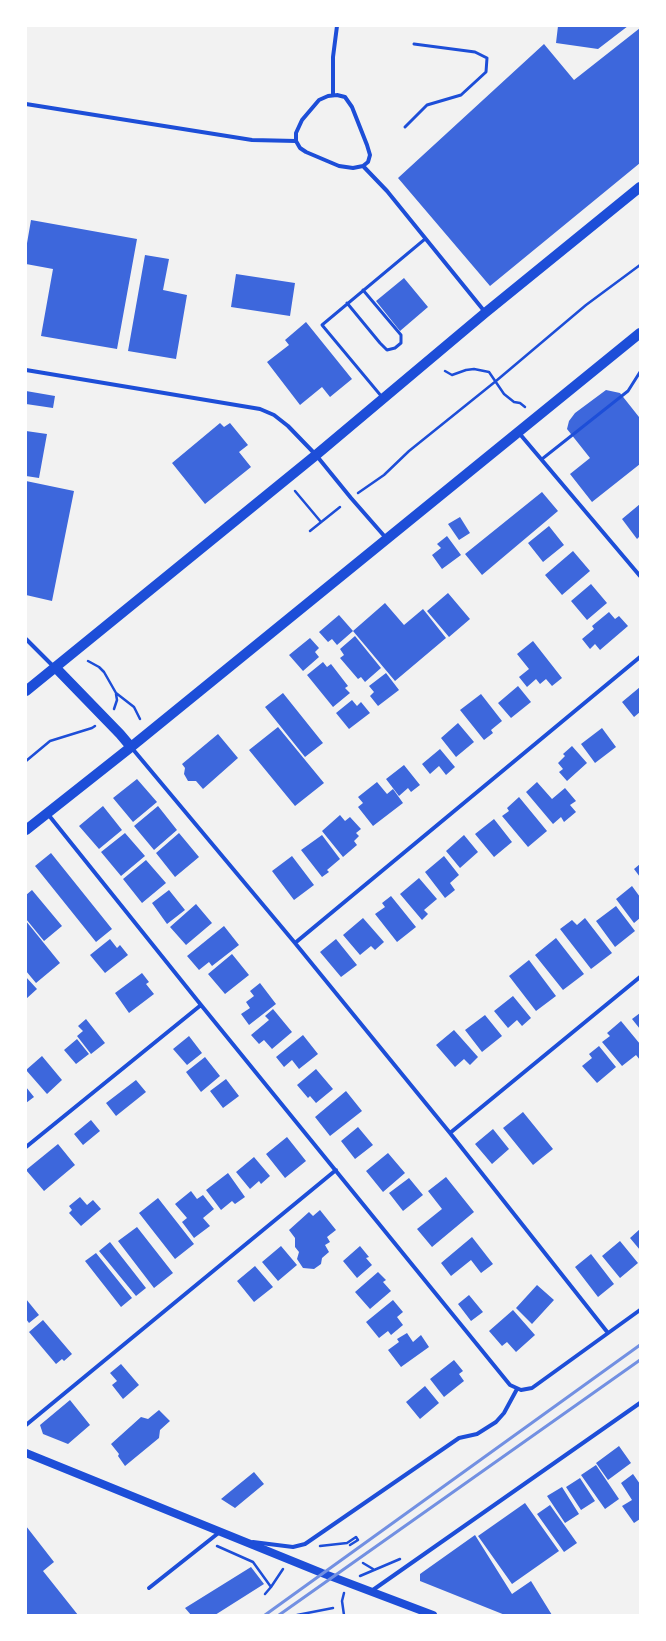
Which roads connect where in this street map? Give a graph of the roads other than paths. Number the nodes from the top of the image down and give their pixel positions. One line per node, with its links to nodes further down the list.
1 (337, 26): 3 (street)
2 (414, 44): 5 (lane)
3 (333, 95): 6 (street); 7 (street)
4 (26, 104): 6 (street)
5 (405, 127)
6 (296, 141): 7 (street)
7 (363, 166): 9 (street)
8 (640, 187): 12 (highway)
9 (425, 239): 10 (lane); 12 (street)
10 (363, 290): 11 (lane); 11 (lane)
11 (347, 303): 16 (lane)
12 (485, 313): 16 (highway)
13 (640, 333): 17 (highway)
14 (26, 370): 18 (street)
15 (640, 372): 19 (lane)
16 (383, 399): 18 (highway)
17 (518, 432): 19 (street); 20 (highway)
18 (316, 455): 20 (street); 24 (highway)
19 (542, 459): 21 (street)
20 (386, 538): 26 (highway)
21 (640, 576)
22 (26, 639): 24 (street)
23 (640, 656): 29 (street)
24 (55, 667): 25 (highway); 26 (highway)
25 (26, 691)
26 (131, 747): 27 (highway); 29 (street)
27 (47, 813): 28 (highway); 31 (street)
28 (26, 830)
29 (295, 943): 32 (street)
30 (640, 977): 32 (street)
31 (201, 1005): 33 (street); 34 (street)
32 (450, 1133): 36 (street)
33 (26, 1147)
34 (336, 1170): 37 (street); 39 (street)
35 (640, 1310): 36 (street)
36 (608, 1332): 37 (street)
37 (517, 1389): 42 (street)
38 (640, 1403): 44 (street)
39 (26, 1425)
40 (26, 1453): 41 (main road)
41 (221, 1531): 42 (main road); 43 (street)
42 (248, 1542): 44 (main road)
43 (149, 1588)
44 (370, 1592): 45 (main road)
45 (433, 1615)

